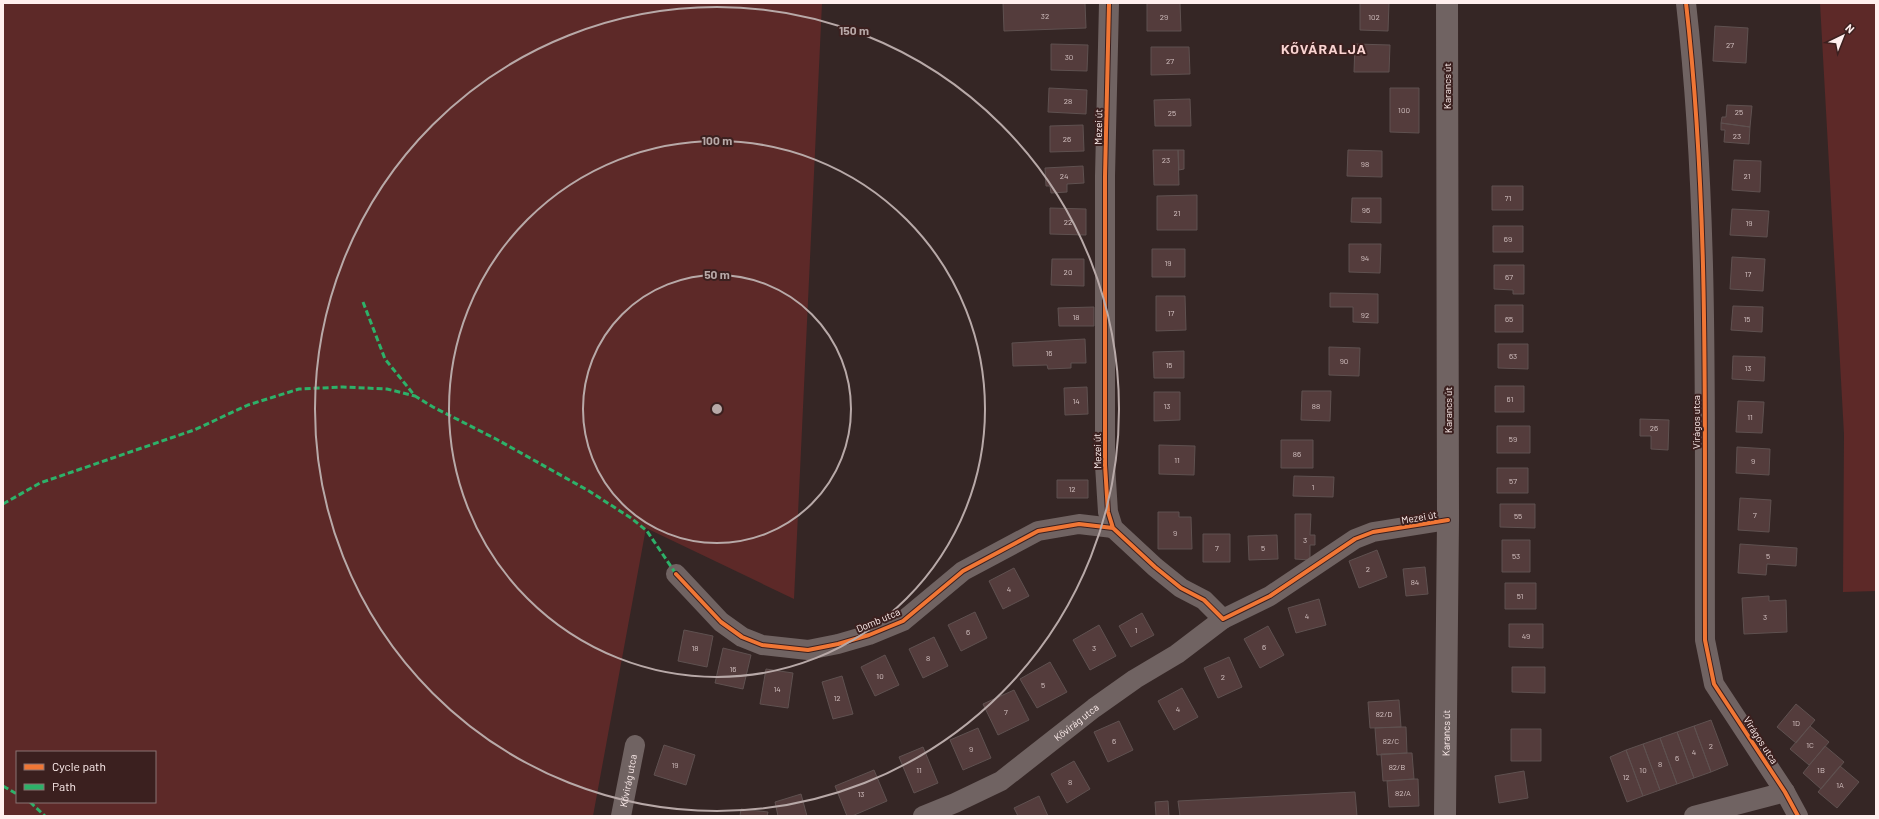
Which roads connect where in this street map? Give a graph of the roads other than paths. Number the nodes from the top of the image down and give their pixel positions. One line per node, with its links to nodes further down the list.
1 (1109, 3): 5 (street, Mezei út)
2 (1447, 3): 4 (main road, Karancs út)
3 (1686, 3): 9 (street, Virágos utca)
4 (1448, 520): 7 (street, Mezei út); 12 (main road, Karancs út)
5 (1113, 528): 6 (street, Domb utca); 7 (street)
6 (676, 574)
7 (1223, 619): 11 (street, Kővirág utca)
8 (635, 745): 10 (street, Kővirág utca)
9 (1785, 792): 13 (street); 14 (street, Virágos utca)
10 (621, 816)
11 (923, 816)
12 (1445, 816)
13 (1694, 816)
14 (1798, 816)

